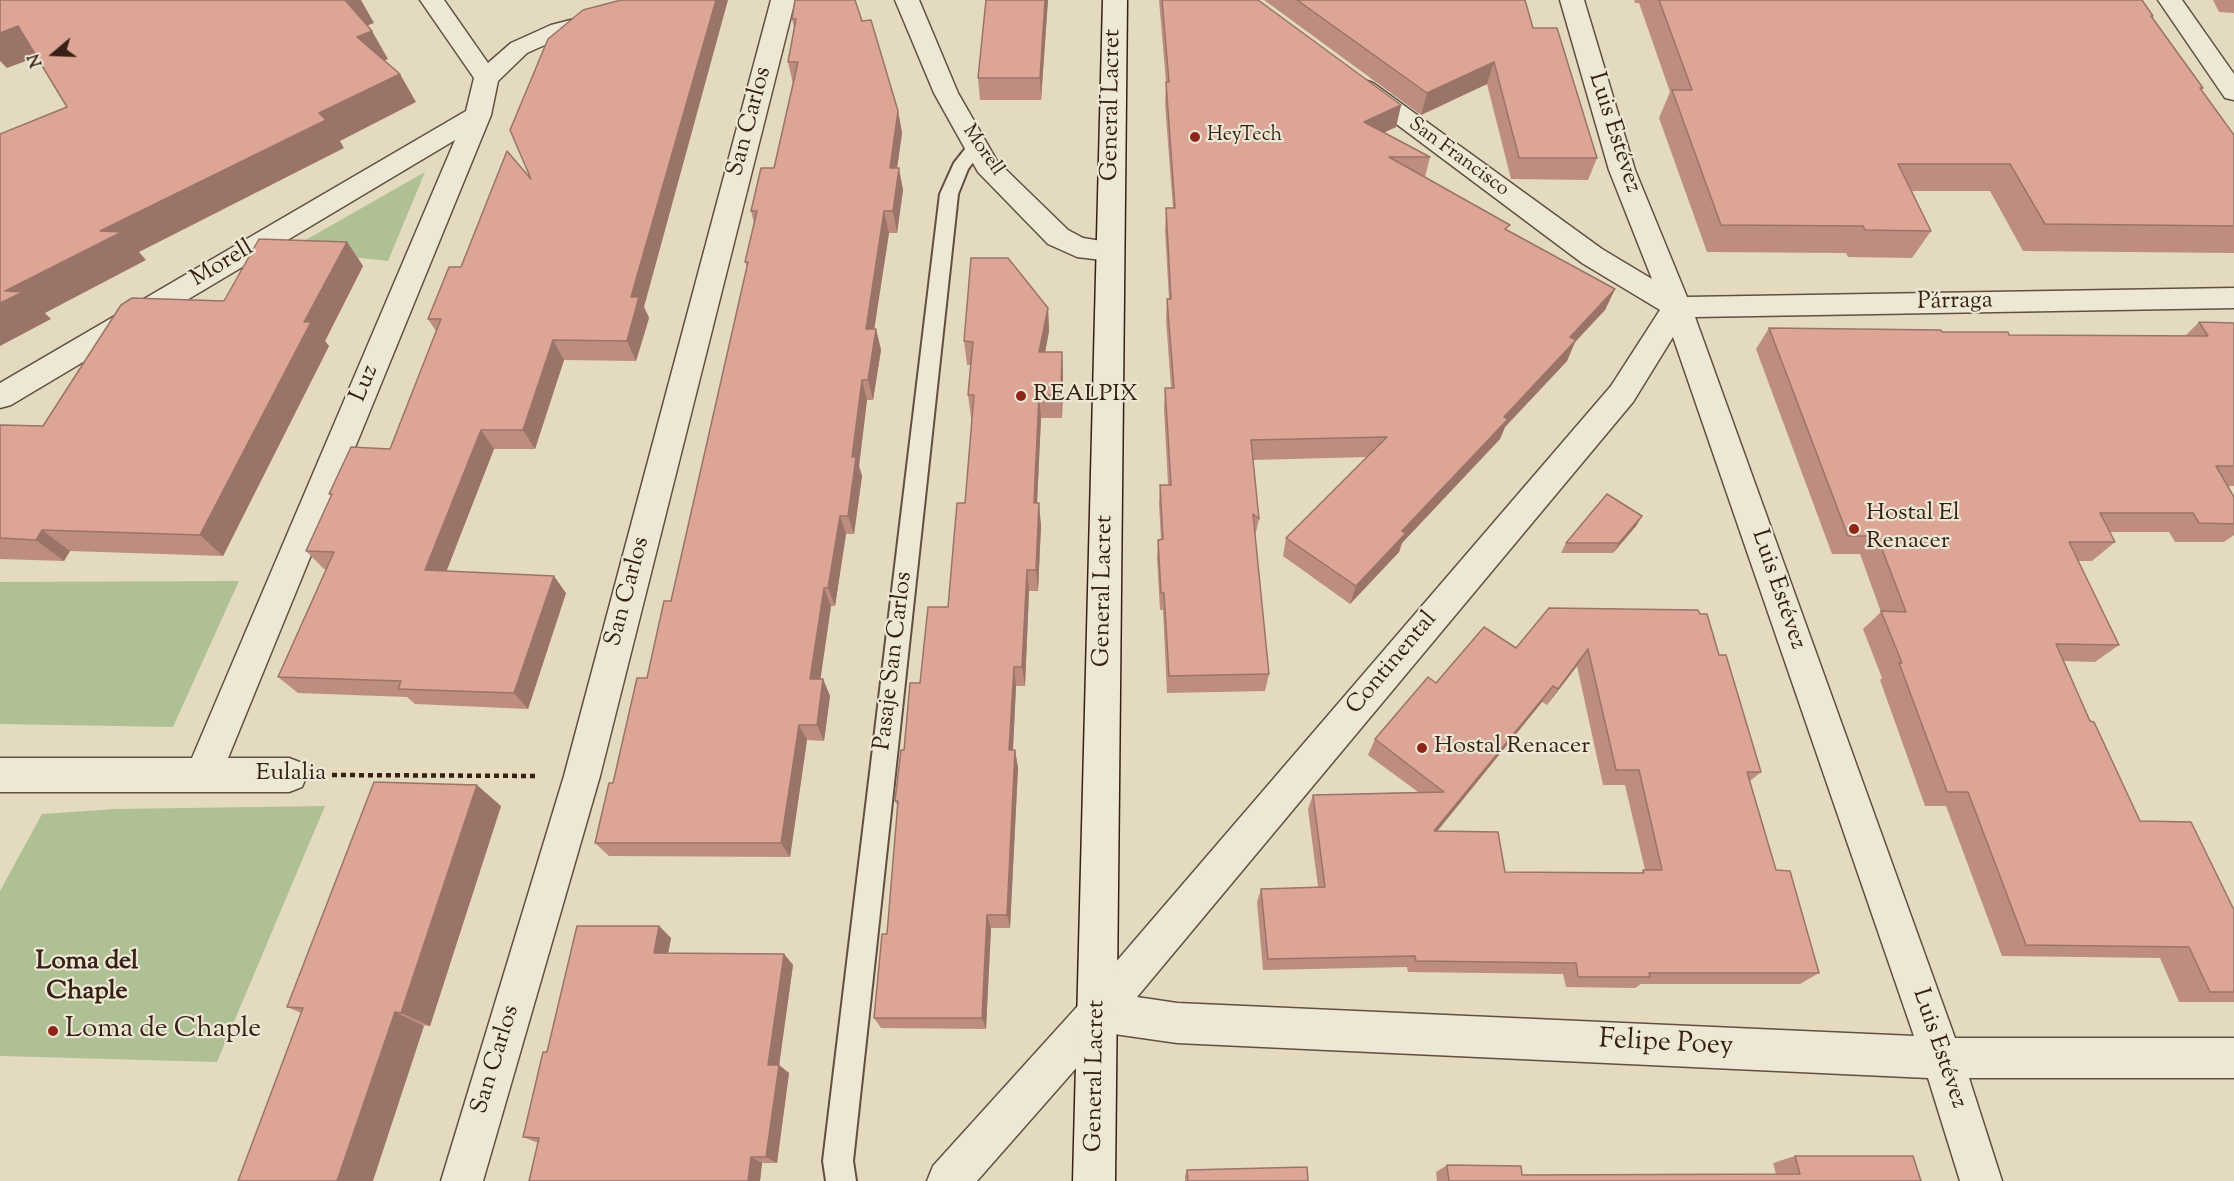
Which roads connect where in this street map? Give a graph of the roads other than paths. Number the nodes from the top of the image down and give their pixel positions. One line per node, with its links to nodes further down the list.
1 (432, 0): 9 (street)
2 (677, 0): 9 (street)
3 (783, 0): 23 (street, San Carlos)
4 (907, 0): 12 (street, Morell)
5 (1115, 0): 13 (street, General Lacret)
6 (1572, 0): 15 (street, Luis Estévez)
7 (2170, 0): 10 (street)
8 (1342, 71): 15 (street, San Francisco)
9 (486, 78): 11 (street, Luz)
10 (2234, 92)
11 (478, 115): 16 (street, Morell); 19 (street, Luz)
12 (975, 148): 13 (street, Morell); 24 (lane, Pasaje San Carlos)
13 (1110, 251): 20 (street, General Lacret)
14 (2234, 298): 15 (street, Párraga)
15 (1677, 307): 20 (street, Continental); 21 (street, Luis Estévez)
16 (0, 397)
17 (0, 775): 19 (street, Eulalia)
18 (289, 775): 19 (street, Eulalia)
19 (203, 776)
20 (1099, 1012): 21 (street, Felipe Poey); 25 (street, Continental); 26 (street, General Lacret)
21 (1942, 1058): 22 (street, Felipe Poey); 27 (street, Luis Estévez)
22 (2234, 1058)
23 (462, 1181)
24 (842, 1181)
25 (948, 1181)
26 (1094, 1181)
27 (1981, 1181)

